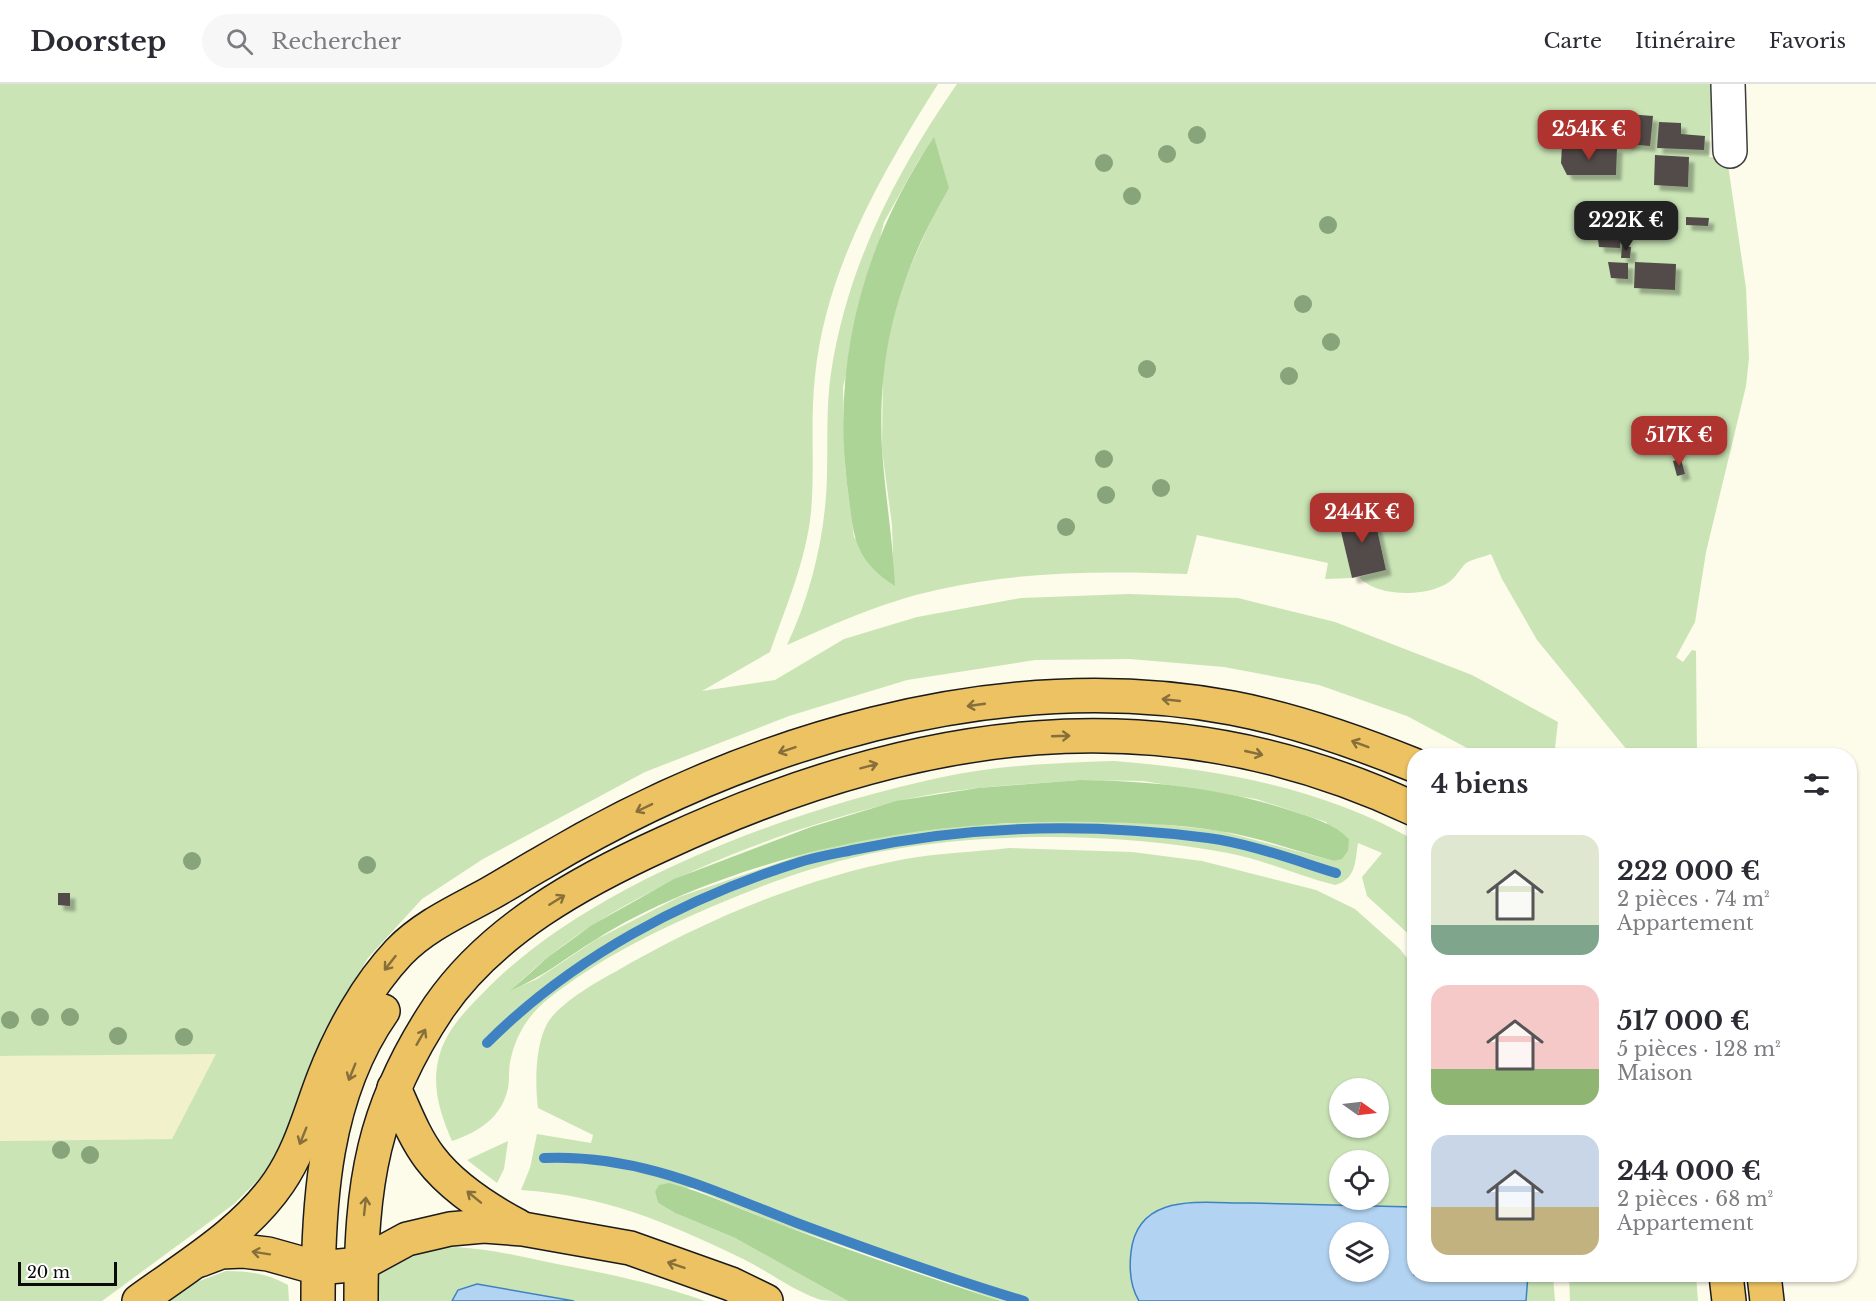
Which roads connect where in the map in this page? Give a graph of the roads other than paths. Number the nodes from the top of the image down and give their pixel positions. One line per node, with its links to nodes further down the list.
1 (1728, 84): 2 (street)
2 (1730, 151)
3 (1407, 762): 5 (highway, one-way to 5)
4 (1407, 806): 6 (highway, one-way to 4)
5 (489, 894): 8 (highway, one-way to 8); 10 (highway, one-way to 10)
6 (394, 1088): 7 (highway, one-way to 6); 9 (highway, one-way to 6)
7 (523, 1229): 9 (highway); 16 (highway, one-way to 7)
8 (192, 1263): 10 (highway, one-way to 8); 13 (highway)
9 (361, 1264): 10 (highway); 15 (highway)
10 (318, 1268): 14 (highway)
11 (1727, 1282): 17 (highway)
12 (1765, 1282): 18 (highway)
13 (139, 1301)
14 (318, 1301)
15 (361, 1301)
16 (766, 1301)
17 (1729, 1301)
18 (1767, 1301)

